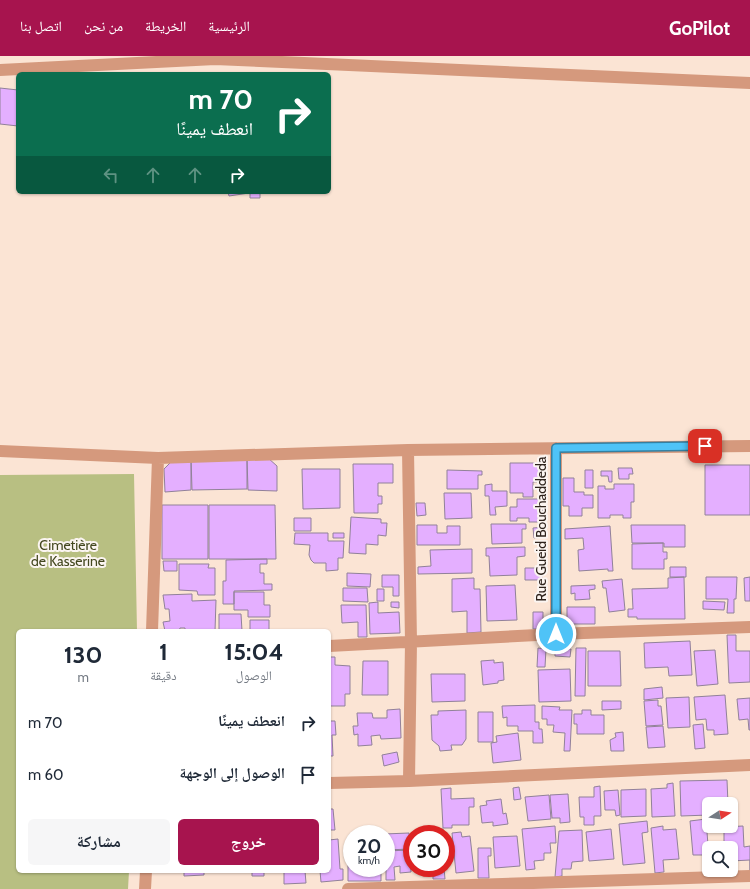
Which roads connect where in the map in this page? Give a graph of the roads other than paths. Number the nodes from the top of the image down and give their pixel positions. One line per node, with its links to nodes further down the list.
1 (0, 70): 2 (street)
2 (750, 83)
3 (750, 446): 4 (street)
4 (556, 448): 5 (street); 10 (street, Rue Gueid Bouchaddeda)
5 (408, 450): 7 (street); 11 (street)
6 (0, 451): 7 (street)
7 (158, 458): 9 (street)
8 (750, 627): 10 (street)
9 (152, 629)
10 (556, 634): 11 (street)
11 (411, 642): 12 (street); 14 (street)
12 (331, 646)
13 (750, 765): 14 (street)
14 (409, 781): 15 (street)
15 (331, 784)
16 (146, 873): 19 (street)
17 (750, 876): 18 (street)
18 (501, 887): 20 (street)
19 (145, 889)
20 (348, 889)

